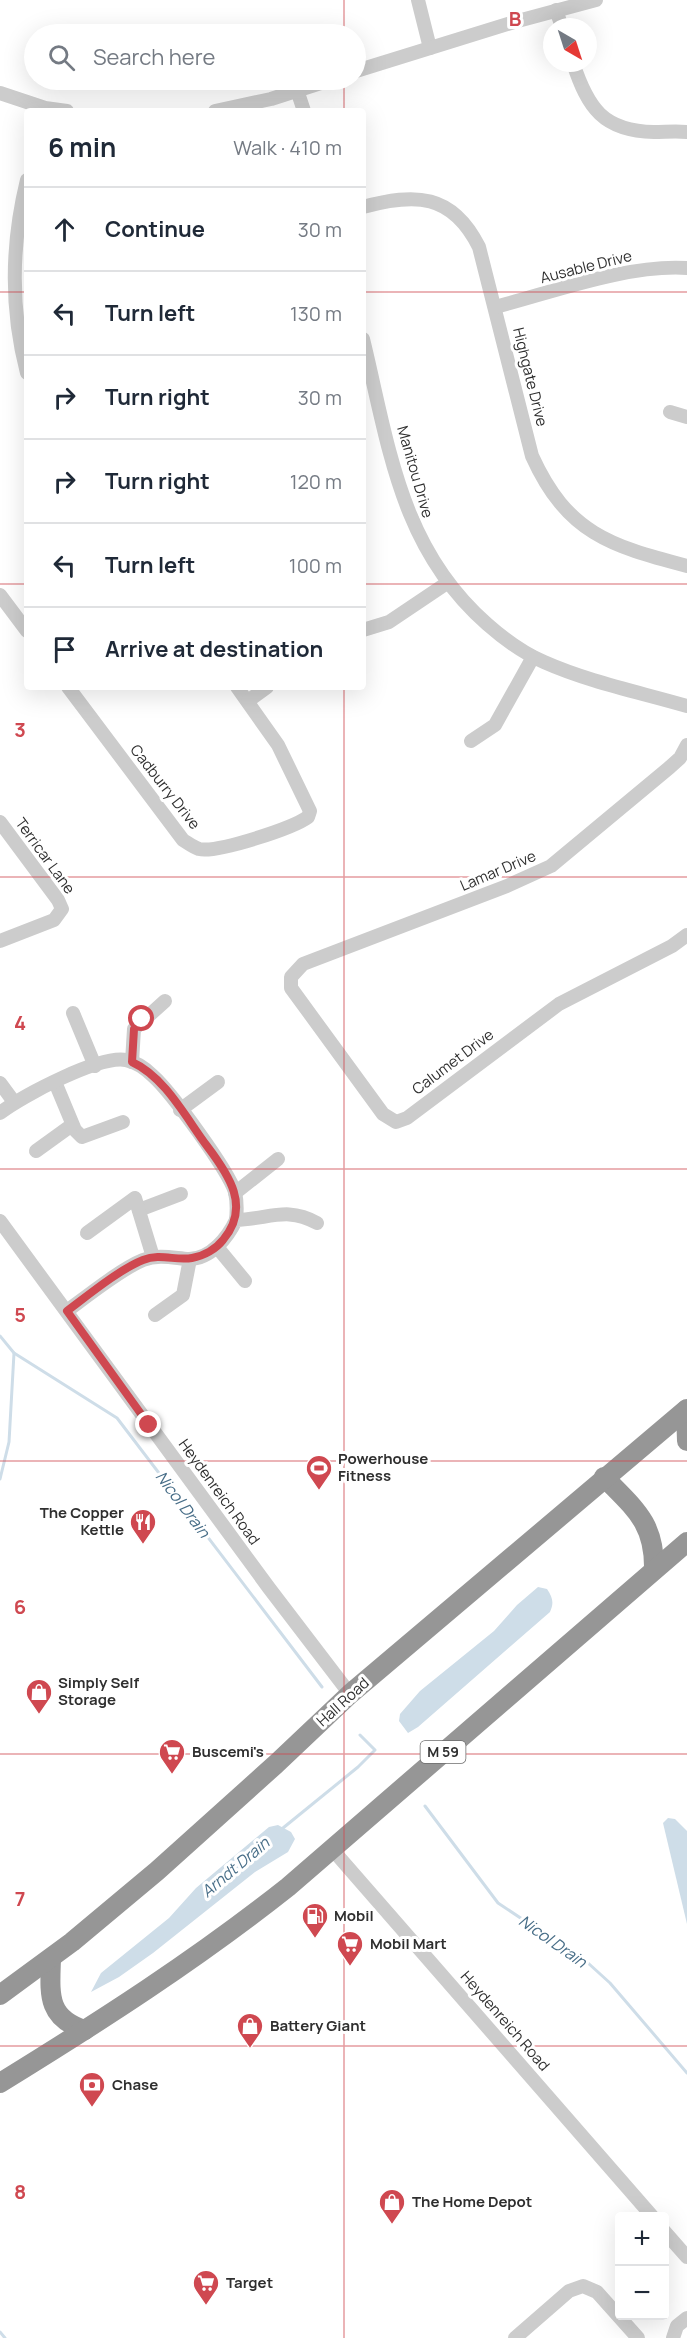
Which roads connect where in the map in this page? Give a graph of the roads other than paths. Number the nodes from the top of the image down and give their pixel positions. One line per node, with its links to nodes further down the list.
1 (418, 0): 5 (street)
2 (596, 0): 3 (street)
3 (556, 10): 4 (street); 5 (street)
4 (559, 18)
5 (430, 48): 6 (street)
6 (366, 69)
7 (577, 72): 13 (street)
8 (297, 90): 11 (street); 12 (street)
9 (0, 93): 10 (street)
10 (41, 108)
11 (227, 108)
12 (303, 108)
13 (687, 132)
14 (366, 206): 18 (street, Highgate Drive)
15 (24, 219): 16 (street)
16 (22, 245): 20 (street)
17 (687, 268): 18 (street, Ausable Drive)
18 (495, 307): 23 (street, Highgate Drive)
19 (366, 350): 24 (street, Manitou Drive)
20 (24, 355)
21 (670, 412): 22 (street)
22 (687, 417)
23 (687, 566)
24 (447, 583): 27 (street); 28 (street, Manitou Drive)
25 (0, 595): 26 (street)
26 (24, 627)
27 (366, 629)
28 (533, 657): 33 (street, Manitou Drive); 34 (street)
29 (70, 690): 32 (street, Cadburry Drive)
30 (239, 690): 32 (street)
31 (263, 690): 32 (street)
32 (248, 701)
33 (687, 706)
34 (471, 741)
35 (687, 745): 39 (street, Lamar Drive)
36 (0, 822): 38 (street, Terricar Lane)
37 (687, 935): 39 (street, Calumet Drive)
38 (0, 941)
39 (291, 977)
40 (165, 1001): 42 (street)
41 (73, 1013): 43 (street)
42 (132, 1062): 43 (street); 48 (street)
43 (95, 1066): 44 (street)
44 (55, 1082): 47 (street); 51 (street)
45 (218, 1082): 48 (street)
46 (0, 1083): 47 (street)
47 (14, 1102): 49 (street)
48 (180, 1110): 54 (street)
49 (0, 1113)
50 (123, 1122): 51 (street)
51 (72, 1125): 52 (street)
52 (36, 1152)
53 (278, 1159): 54 (street)
54 (235, 1193): 57 (street)
55 (181, 1194): 56 (street)
56 (139, 1210): 60 (street); 62 (street)
57 (236, 1220): 59 (street); 61 (street)
58 (0, 1221): 65 (street, Heydenreich Road)
59 (317, 1223)
60 (87, 1233)
61 (217, 1247): 63 (street); 64 (street)
62 (153, 1257): 63 (street); 65 (street)
63 (190, 1259): 66 (street)
64 (245, 1281)
65 (67, 1311): 72 (street, Heydenreich Road)
66 (155, 1316)
67 (686, 1409): 68 (highway); 69 (highway, Hall Road)
68 (687, 1441)
69 (604, 1477): 71 (highway); 72 (highway, Hall Road)
70 (687, 1542): 71 (highway, M 59)
71 (654, 1570): 73 (highway, M 59)
72 (350, 1694): 74 (highway, Hall Road)
73 (332, 1849): 76 (highway, M 59); 78 (street, Heydenreich Road)
74 (51, 1958): 75 (highway, Hall Road); 76 (highway)
75 (0, 1995)
76 (85, 2030): 77 (highway, M 59)
77 (0, 2083)
78 (648, 2212)
79 (669, 2237): 80 (street)
80 (687, 2257)
81 (687, 2318): 84 (street)
82 (515, 2338): 83 (street)
83 (638, 2338)
84 (673, 2338)

